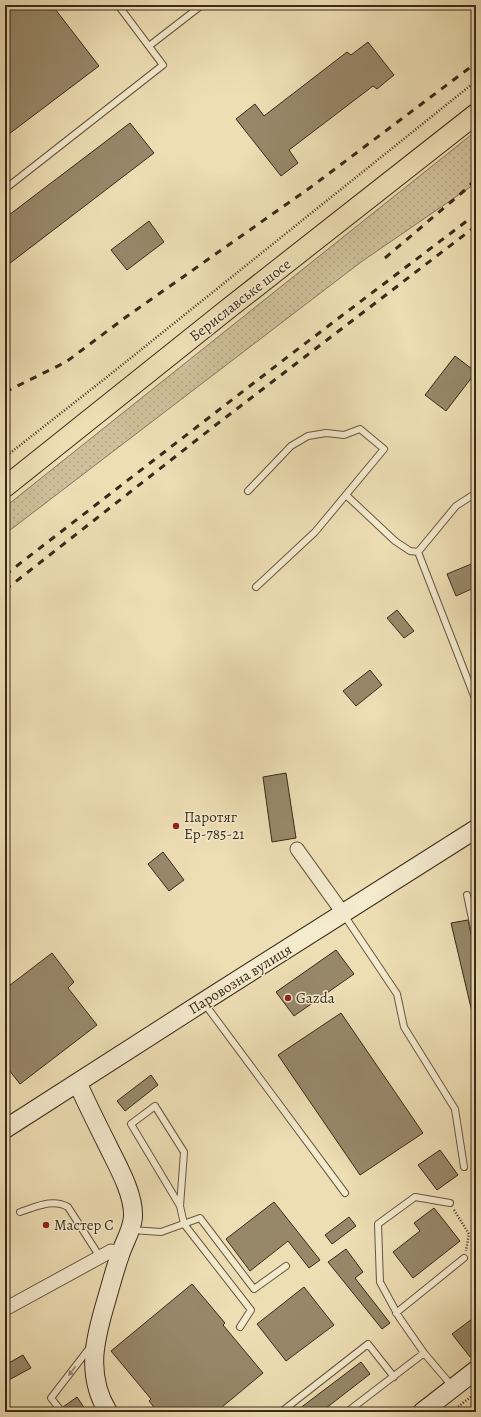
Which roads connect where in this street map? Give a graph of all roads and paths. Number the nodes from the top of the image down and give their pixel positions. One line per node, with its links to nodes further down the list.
1 (118, 5): 3 (lane)
2 (202, 5): 3 (lane)
3 (149, 46): 6 (lane)
4 (476, 81): 7 (path)
5 (476, 114): 8 (main road, Бериславське шосе)
6 (5, 189)
7 (5, 457)
8 (5, 487)
9 (248, 492): 11 (lane)
10 (476, 493): 12 (lane)
11 (346, 495): 12 (lane); 13 (lane)
12 (418, 552): 14 (lane)
13 (256, 587)
14 (476, 701)
15 (476, 829): 18 (main road, Паровозна вулиця)
16 (297, 849): 18 (street)
17 (467, 895): 19 (lane)
18 (343, 913): 20 (main road, Паровозна вулиця); 23 (lane)
19 (476, 938)
20 (203, 1002): 21 (main road, Паровозна вулиця); 24 (lane)
21 (78, 1084): 22 (main road, Паровозна вулиця); 29 (main road)
22 (5, 1130)
23 (464, 1167)
24 (345, 1193)
25 (450, 1203): 32 (path); 35 (lane)
26 (180, 1206): 26 (lane); 28 (lane)
27 (20, 1212): 31 (lane)
28 (184, 1224): 29 (lane); 33 (lane); 36 (lane)
29 (130, 1230): 30 (main road)
30 (120, 1254): 31 (street); 37 (main road)
31 (100, 1257): 34 (street)
32 (464, 1258): 35 (lane)
33 (286, 1266)
34 (5, 1309)
35 (396, 1313): 38 (lane)
36 (240, 1328)
37 (95, 1340): 43 (lane, one-way to 43); 44 (main road)
38 (424, 1353): 40 (lane); 41 (lane)
39 (476, 1370): 41 (main road)
40 (394, 1377): 45 (lane); 46 (lane)
41 (453, 1388): 47 (main road)
42 (476, 1393): 48 (path)
43 (62, 1412)
44 (108, 1412)
45 (281, 1412)
46 (347, 1412)
47 (422, 1412)
48 (451, 1412)

